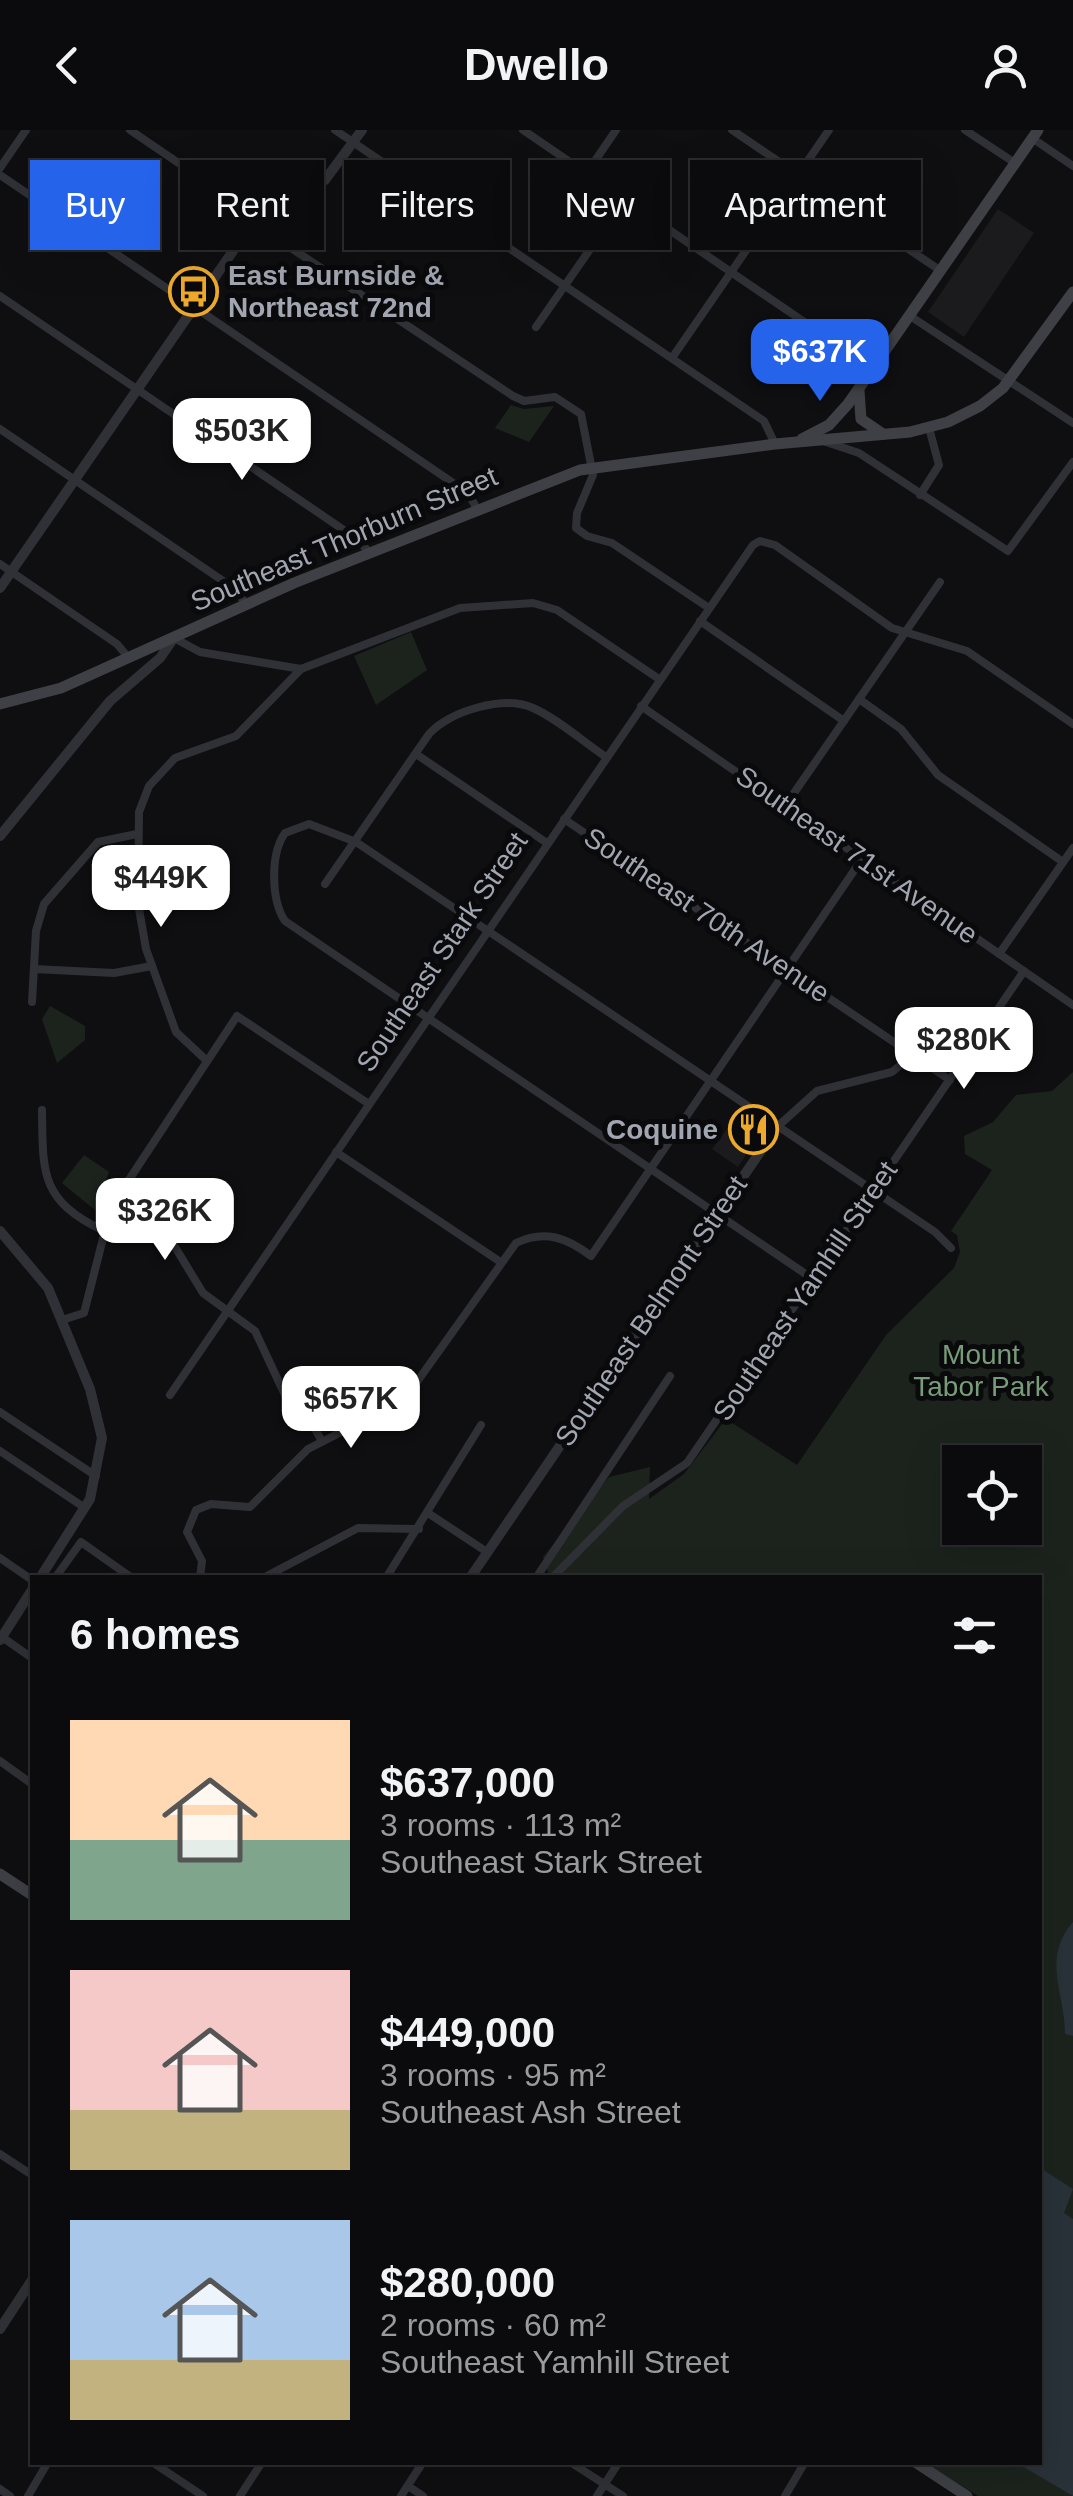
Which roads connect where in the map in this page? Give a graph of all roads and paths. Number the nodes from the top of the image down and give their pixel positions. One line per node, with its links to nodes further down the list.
1 (26, 130): 19 (street)
2 (130, 130): 17 (street)
3 (335, 130): 11 (street)
4 (362, 130): 11 (street)
5 (522, 130): 12 (street)
6 (616, 130): 13 (street)
7 (732, 130): 14 (street)
8 (829, 130): 15 (street)
9 (966, 130): 16 (street)
10 (1035, 134): 16 (main road); 18 (street)
11 (353, 142): 20 (street); 29 (street)
12 (566, 160)
13 (596, 160)
14 (776, 160)
15 (808, 160)
16 (1015, 164): 28 (main road)
17 (180, 166)
18 (1073, 166)
19 (0, 172): 32 (street)
20 (324, 179)
21 (670, 230): 27 (street)
22 (233, 250): 32 (street)
23 (294, 250): 48 (street)
24 (589, 250): 29 (street)
25 (746, 250): 27 (street)
26 (908, 250): 28 (street)
27 (731, 272): 35 (street); 36 (street)
28 (940, 272): 33 (main road)
29 (565, 285): 34 (street); 35 (street)
30 (1073, 292): 37 (main road, Southeast Thorburn Street)
31 (2, 300): 39 (street)
32 (194, 308): 39 (street); 51 (street)
33 (910, 316): 36 (main road); 37 (street)
34 (536, 327)
35 (672, 358): 46 (street)
36 (873, 369): 38 (main road)
37 (1010, 381): 40 (street); 41 (main road, Southeast Thorburn Street)
38 (860, 387): 43 (main road); 44 (main road)
39 (138, 390): 49 (street); 52 (street)
40 (1073, 423)
41 (930, 428): 43 (main road, Southeast Thorburn Street); 50 (street)
42 (0, 429): 49 (street)
43 (886, 435): 45 (main road, Southeast Thorburn Street)
44 (793, 442): 45 (main road, Southeast Thorburn Street); 46 (main road, Southeast Thorburn Street)
45 (826, 442): 50 (street)
46 (775, 444): 48 (main road, Southeast Thorburn Street)
47 (1073, 462): 50 (street)
48 (592, 467): 51 (main road, Southeast Thorburn Street); 58 (street)
49 (76, 481): 54 (street); 57 (street)
50 (920, 495)
51 (477, 508): 52 (main road, Southeast Thorburn Street)
52 (369, 552): 57 (main road, Southeast Thorburn Street)
53 (0, 564): 54 (street)
54 (14, 573): 56 (street); 62 (street)
55 (940, 582): 60 (street)
56 (0, 588)
57 (247, 604): 61 (main road, Southeast Thorburn Street)
58 (709, 608): 59 (street, Southeast Stark Street); 60 (street, Southeast Stark Street)
59 (700, 621): 64 (street, Southeast Stark Street); 68 (street)
60 (904, 634): 65 (street); 69 (street)
61 (174, 638): 62 (main road); 63 (street); 75 (street, Southeast Thorburn Street)
62 (128, 657): 66 (main road)
63 (301, 669): 64 (street); 74 (street)
64 (659, 679): 67 (street, Southeast Stark Street)
65 (858, 700): 68 (street); 80 (street)
66 (0, 704)
67 (641, 706): 71 (street, Southeast Stark Street); 72 (street, Southeast 71st Avenue)
68 (844, 721): 72 (street)
69 (1073, 724)
70 (416, 754): 71 (street); 76 (street); 77 (street, Southeast 70th Avenue)
71 (606, 757): 73 (street, Southeast Stark Street)
72 (785, 806): 79 (street, Southeast 71st Avenue)
73 (564, 819): 77 (street, Southeast Stark Street); 86 (street, Southeast 70th Avenue)
74 (137, 834): 84 (street); 85 (street)
75 (0, 836)
76 (356, 842): 81 (street); 82 (street); 90 (street)
77 (548, 843): 82 (street, Southeast Stark Street)
78 (1073, 848): 80 (street)
79 (862, 859): 83 (street, Southeast 71st Avenue); 86 (street)
80 (1063, 862): 83 (street)
81 (325, 884)
82 (488, 930): 90 (street, Southeast Stark Street); 94 (street)
83 (999, 954): 87 (street, Southeast 71st Avenue)
84 (152, 966): 85 (street); 92 (street)
85 (34, 969): 88 (street)
86 (787, 969): 91 (street, Southeast 70th Avenue); 94 (street)
87 (1024, 972): 89 (street, Southeast 71st Avenue); 93 (street, Southeast Yamhill Street)
88 (32, 1002)
89 (1073, 1004)
90 (427, 1018): 95 (street, Southeast Stark Street); 99 (street)
91 (914, 1055): 93 (street, Southeast 70th Avenue); 97 (street, Southeast Belmont Street)
92 (206, 1060): 95 (street); 100 (street)
93 (950, 1080): 101 (street, Southeast Yamhill Street)
94 (710, 1082): 97 (street); 99 (street)
95 (369, 1104): 98 (street, Southeast Stark Street)
96 (42, 1110): 103 (street)
97 (777, 1126): 101 (street); 102 (street, Southeast Belmont Street)
98 (336, 1152): 106 (street); 108 (street, Southeast Stark Street)
99 (651, 1169): 102 (street); 106 (street)
100 (127, 1181): 103 (street); 108 (street)
101 (873, 1191): 105 (street); 107 (street, Southeast Yamhill Street)
102 (717, 1214): 107 (street); 122 (street, Southeast Belmont Street)
103 (102, 1230): 109 (street)
104 (0, 1231): 109 (street)
105 (951, 1248)
106 (499, 1262): 114 (street)
107 (813, 1279): 132 (street, Southeast Yamhill Street)
108 (227, 1312): 111 (street, Southeast Stark Street); 113 (street)
109 (62, 1320): 118 (street)
110 (670, 1376): 131 (street)
111 (170, 1395)
112 (0, 1412): 118 (street)
113 (310, 1419): 114 (street); 116 (street)
114 (363, 1420): 116 (street)
115 (482, 1425): 120 (street)
116 (322, 1440): 127 (street)
117 (0, 1450): 119 (street)
118 (98, 1477): 119 (street)
119 (85, 1508): 124 (street)
120 (428, 1513): 121 (street); 122 (street)
121 (419, 1529): 128 (street); 129 (street)
122 (487, 1552): 130 (street, Southeast Belmont Street)
123 (0, 1558): 133 (street)
124 (42, 1575)
125 (57, 1575): 126 (street)
126 (128, 1575)
127 (200, 1575)
128 (269, 1575)
129 (388, 1575)
130 (472, 1575)
131 (538, 1575)
132 (555, 1575)
133 (30, 1579)
134 (30, 1593): 135 (street)
135 (1, 1639): 136 (street)
136 (30, 1657)
137 (0, 1762): 138 (street)
138 (30, 1783)
139 (0, 1874): 140 (main road)
140 (30, 1894)
141 (0, 2154): 142 (street)
142 (30, 2174)
143 (30, 2283): 144 (street)
144 (0, 2328)
145 (46, 2465): 158 (street)
146 (156, 2465): 159 (street)
147 (260, 2465): 160 (street)
148 (421, 2465): 154 (street)
149 (575, 2465): 153 (street)
150 (616, 2465): 153 (street)
151 (803, 2465): 156 (street)
152 (920, 2465): 165 (main road)
153 (604, 2484): 163 (street); 164 (street)
154 (408, 2486): 161 (street); 162 (street)
155 (0, 2489): 157 (street)
156 (788, 2495)
157 (10, 2496)
158 (28, 2496)
159 (203, 2496)
160 (240, 2496)
161 (401, 2496)
162 (423, 2496)
163 (596, 2496)
164 (622, 2496)
165 (967, 2496)

